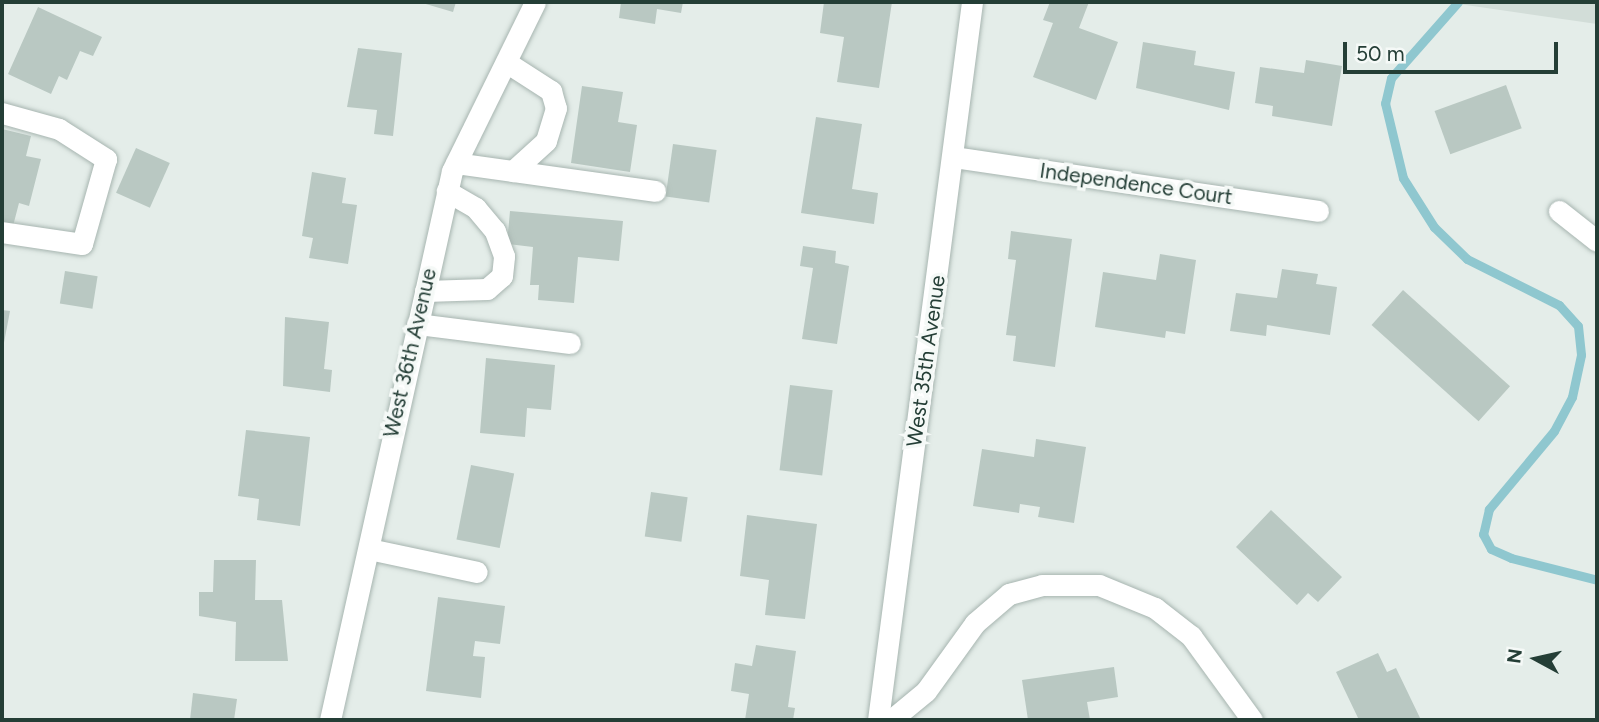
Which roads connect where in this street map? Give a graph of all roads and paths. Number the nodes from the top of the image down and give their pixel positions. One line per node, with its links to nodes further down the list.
1 (535, 2): 3 (street, West 36th Avenue)
2 (972, 2): 5 (street, West 35th Avenue)
3 (506, 62): 6 (street, West 36th Avenue); 7 (street)
4 (2, 113): 12 (street)
5 (953, 157): 10 (street, Independence Court); 20 (street, West 35th Avenue)
6 (456, 163): 7 (street); 8 (street, West 36th Avenue)
7 (513, 171): 9 (street)
8 (447, 191): 14 (street, West 36th Avenue); 14 (street)
9 (655, 191)
10 (1318, 211)
11 (1559, 211): 13 (street)
12 (2, 232)
13 (1597, 241)
14 (425, 291): 15 (street, West 36th Avenue)
15 (417, 324): 16 (street); 17 (street, West 36th Avenue)
16 (570, 343)
17 (369, 549): 18 (street); 19 (street, West 36th Avenue)
18 (477, 572)
19 (330, 720)
20 (878, 720)
21 (891, 720): 22 (street)
22 (1252, 720)

